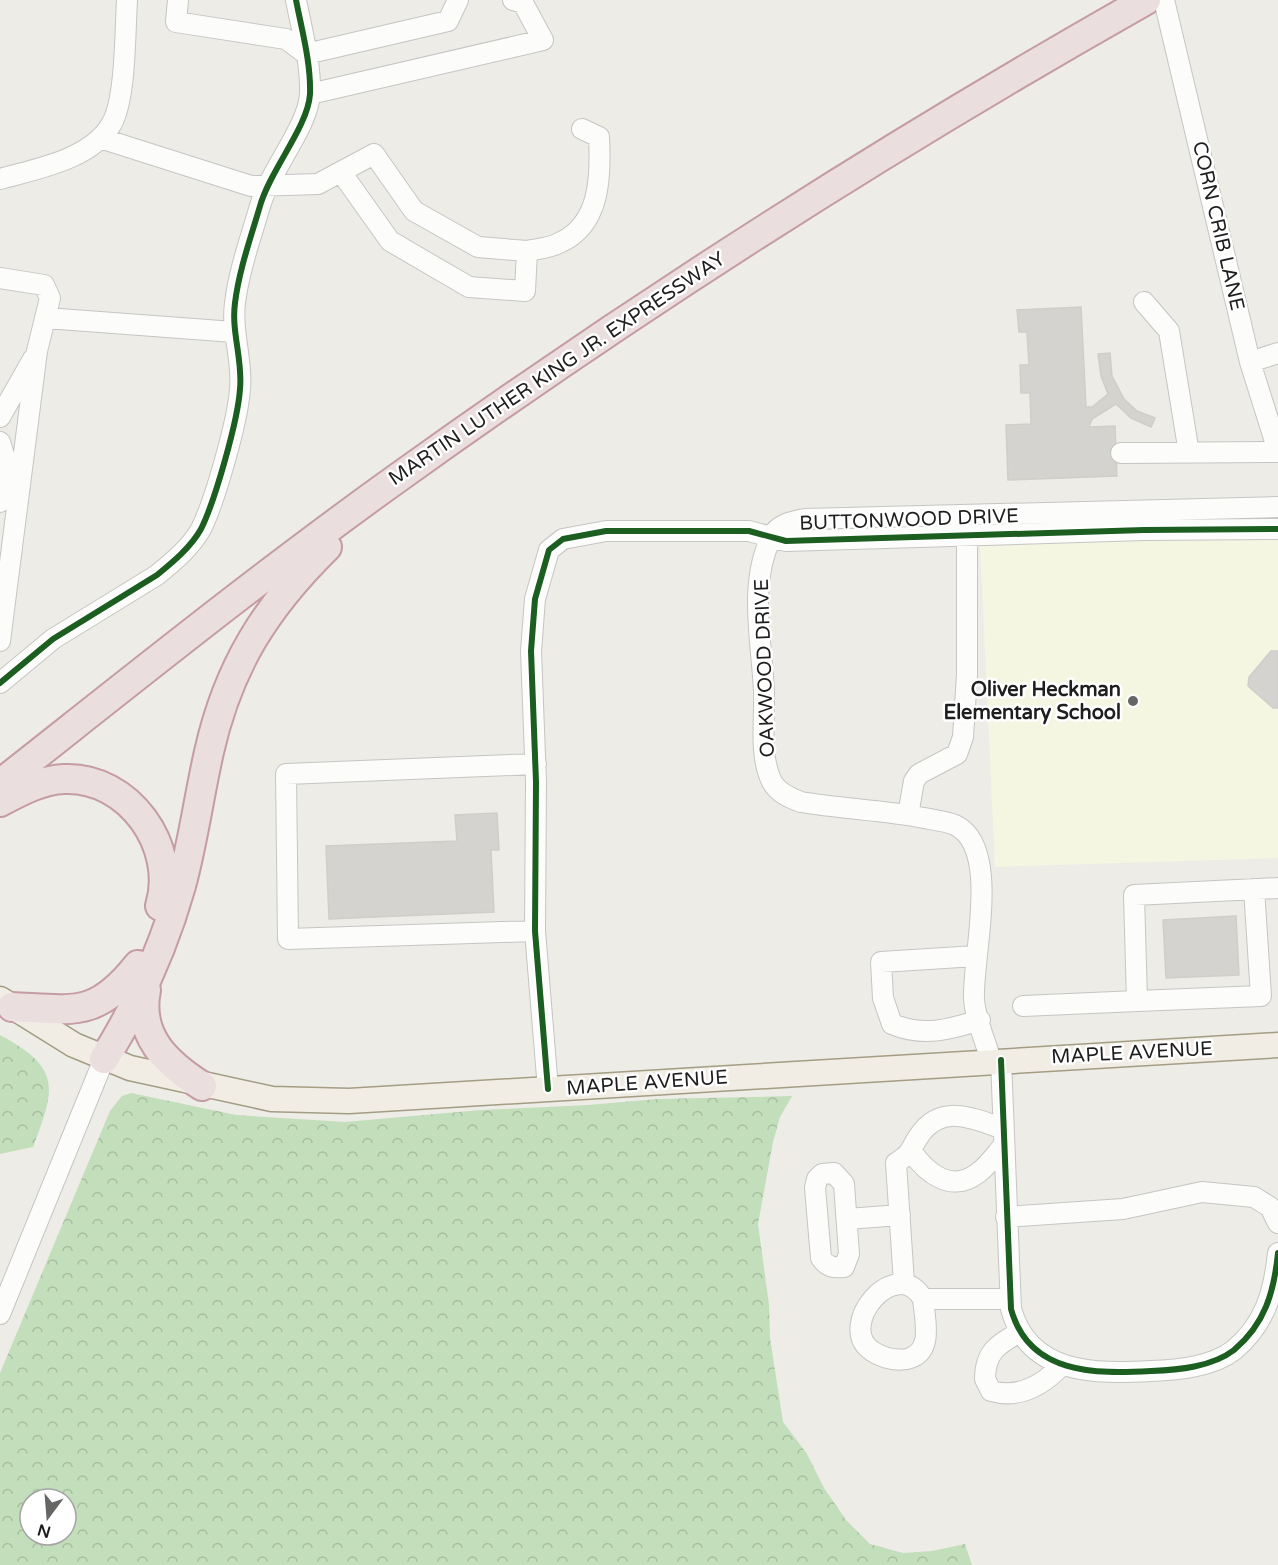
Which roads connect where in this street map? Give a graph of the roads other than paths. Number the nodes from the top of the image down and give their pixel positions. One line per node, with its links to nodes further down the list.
1 (128, 0): 12 (street)
2 (178, 0): 9 (street)
3 (296, 0): 9 (street)
4 (458, 0): 9 (street)
5 (513, 0): 10 (street)
6 (1108, 0): 38 (highway, MARTIN LUTHER KING JR. EXPRESSWAY)
7 (1146, 0): 30 (highway, MARTIN LUTHER KING JR. EXPRESSWAY)
8 (1164, 0): 23 (street, CORN CRIB LANE)
9 (306, 54): 10 (street)
10 (310, 94): 15 (street)
11 (582, 129): 16 (street)
12 (100, 138): 14 (street); 15 (street)
13 (341, 172): 15 (street); 16 (street); 16 (street)
14 (0, 178)
15 (267, 184): 20 (street)
16 (527, 251)
17 (0, 278): 19 (street)
18 (1144, 302): 29 (street)
19 (46, 318): 20 (street); 21 (street)
20 (234, 332): 37 (street)
21 (37, 351): 24 (street); 26 (street)
22 (1278, 353): 23 (street)
23 (1250, 362): 27 (street, CORN CRIB LANE)
24 (0, 417)
25 (1, 445): 26 (street); 31 (street)
26 (25, 446): 36 (street)
27 (1278, 451): 29 (street)
28 (1121, 453): 29 (street)
29 (1189, 453)
30 (397, 478): 40 (highway, MARTIN LUTHER KING JR. EXPRESSWAY); 47 (highway)
31 (0, 502)
32 (1278, 507): 33 (street, BUTTONWOOD DRIVE)
33 (967, 525): 34 (street, BUTTONWOOD DRIVE); 35 (street, BUTTONWOOD DRIVE); 42 (street)
34 (1278, 529)
35 (771, 536): 39 (street, BUTTONWOOD DRIVE); 42 (street, OAKWOOD DRIVE)
36 (0, 641)
37 (0, 683)
38 (0, 760)
39 (536, 764): 45 (street, BUTTONWOOD DRIVE); 45 (street)
40 (0, 784)
41 (0, 802): 47 (highway)
42 (908, 815): 46 (street, OAKWOOD DRIVE)
43 (1278, 888): 44 (street)
44 (1254, 889): 48 (street); 49 (street)
45 (535, 931): 57 (street, BUTTONWOOD DRIVE)
46 (976, 956): 52 (street, OAKWOOD DRIVE); 52 (street)
47 (144, 968): 50 (highway); 54 (highway); 56 (highway)
48 (1269, 996): 49 (street)
49 (1137, 1001): 51 (street)
50 (6, 1003): 54 (main road, MAPLE AVENUE)
51 (1023, 1006)
52 (977, 1011): 55 (street, OAKWOOD DRIVE)
53 (1278, 1044): 55 (main road, MAPLE AVENUE)
54 (104, 1059): 56 (main road, MAPLE AVENUE); 68 (street)
55 (996, 1060): 57 (main road, MAPLE AVENUE); 58 (street, OAKWOOD DRIVE)
56 (202, 1086): 57 (main road, MAPLE AVENUE)
57 (548, 1089)
58 (1004, 1137): 59 (street); 59 (street); 61 (street, OAKWOOD DRIVE)
59 (912, 1152): 60 (street)
60 (900, 1215): 62 (street); 65 (street)
61 (1006, 1217): 63 (street); 67 (street, OAKWOOD DRIVE)
62 (847, 1219)
63 (1278, 1223)
64 (1278, 1253): 70 (street)
65 (904, 1283): 66 (street); 66 (street)
66 (923, 1299): 67 (street)
67 (1010, 1299): 69 (street, OAKWOOD DRIVE)
68 (0, 1314)
69 (1020, 1332): 70 (street); 70 (street)
70 (1062, 1365)

